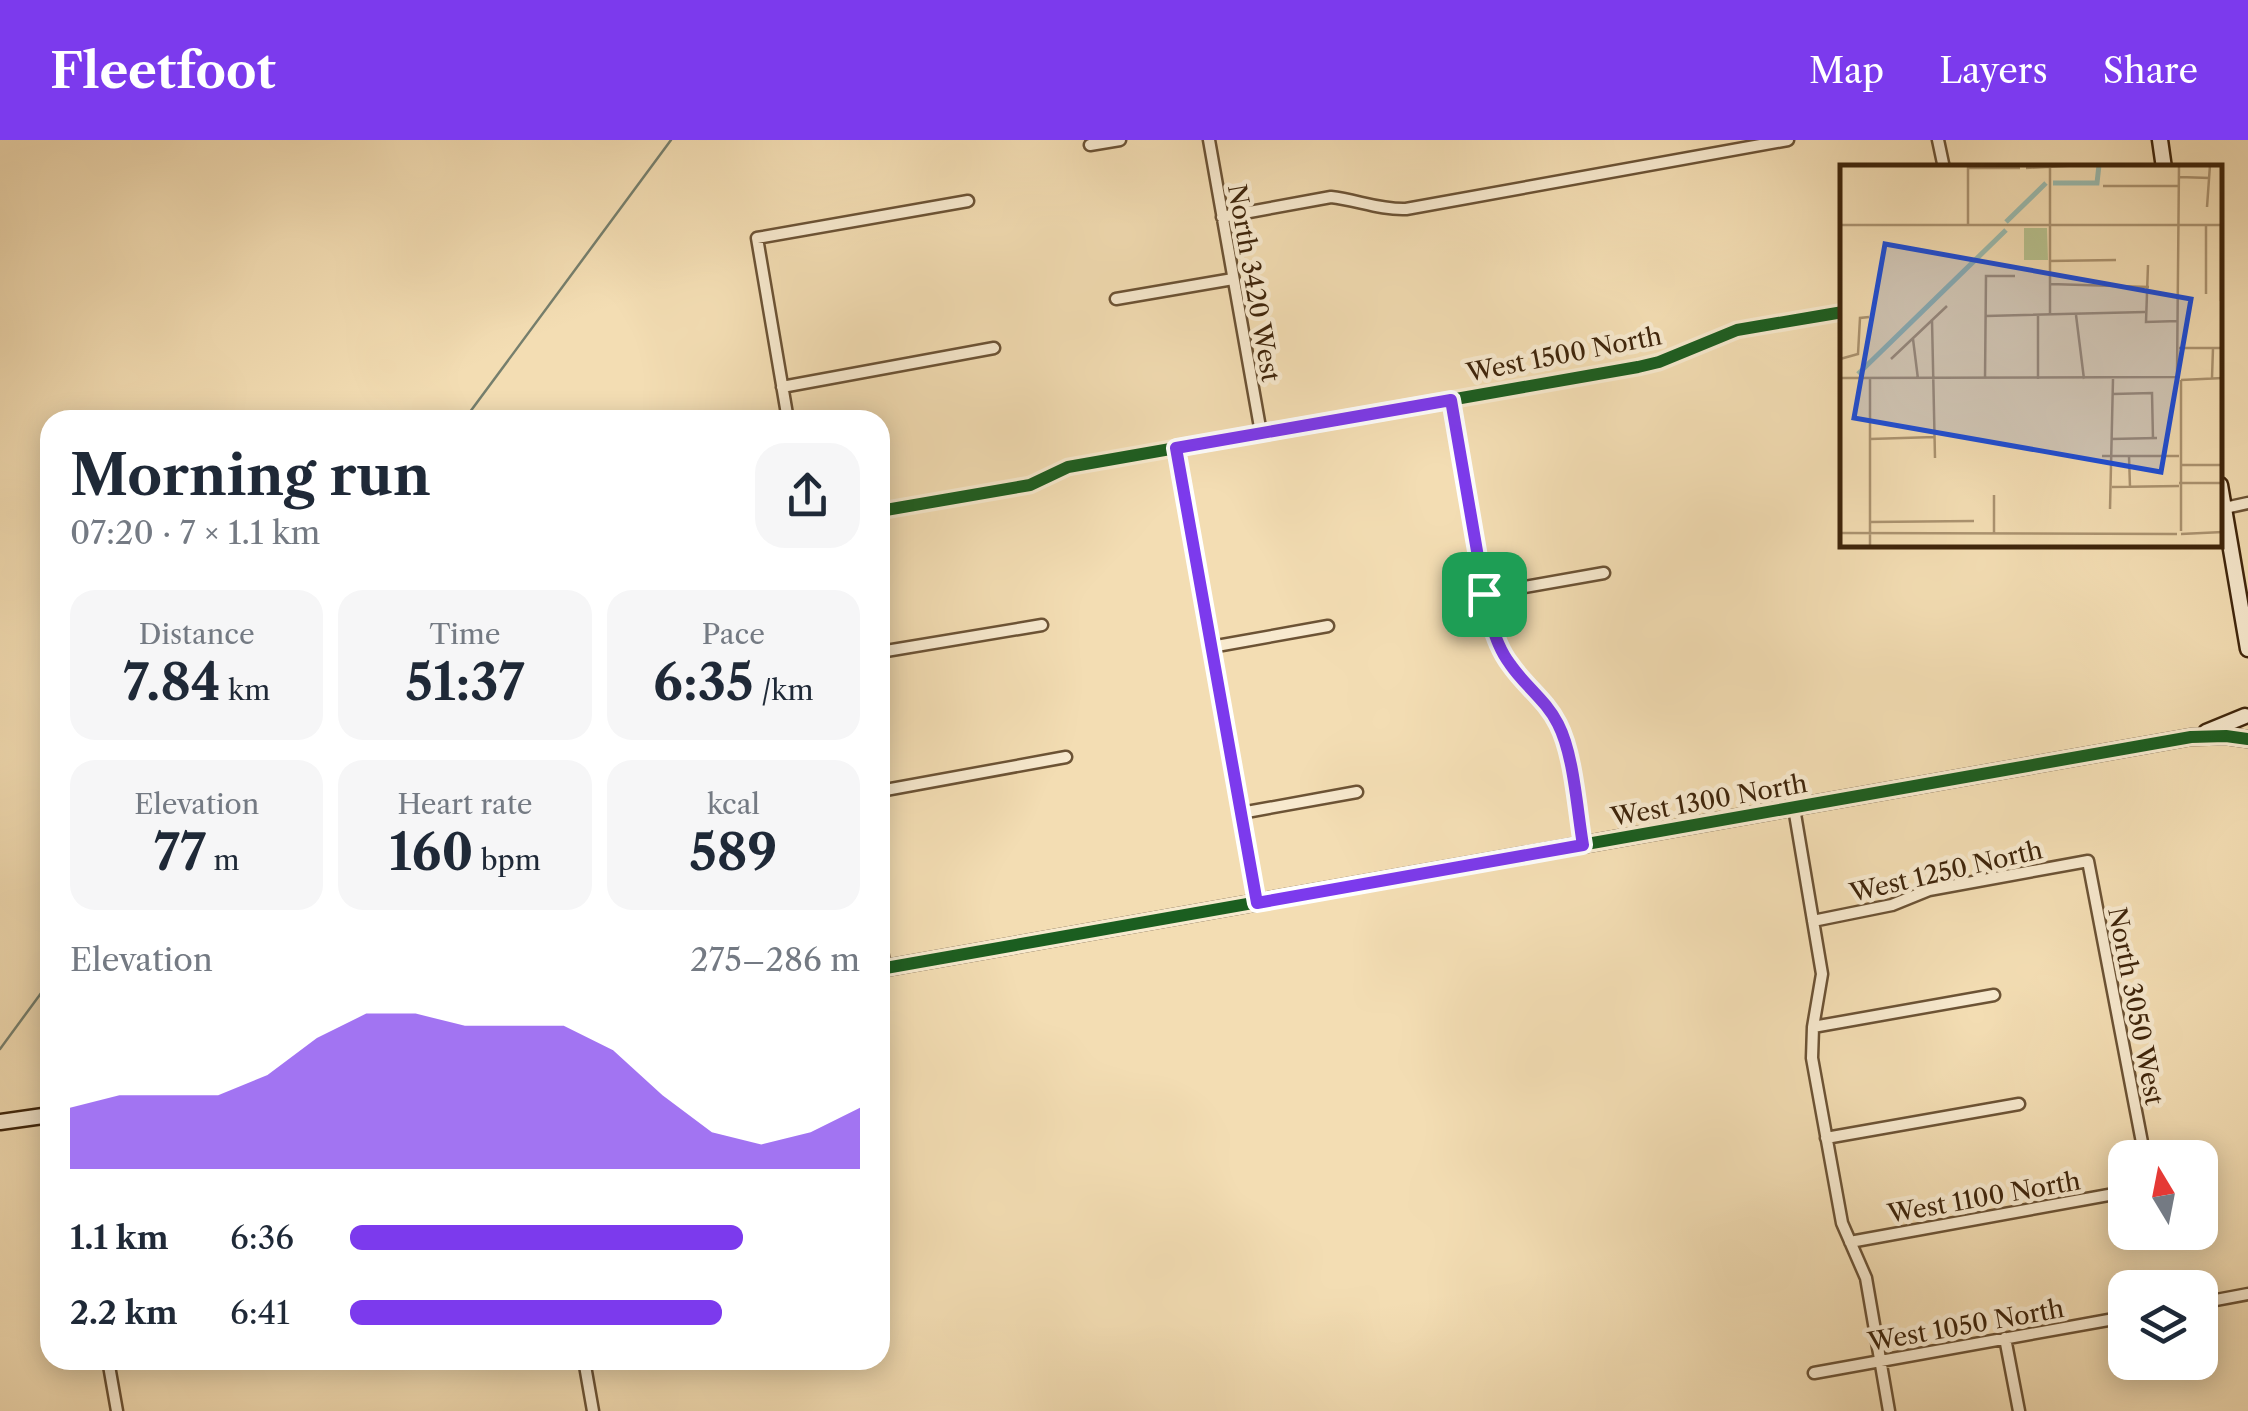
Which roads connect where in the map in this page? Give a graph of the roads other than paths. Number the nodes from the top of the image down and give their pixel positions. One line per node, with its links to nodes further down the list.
1 (1120, 140): 6 (street)
2 (1209, 140): 10 (street, North 3420 West)
3 (1788, 140): 10 (street)
4 (1938, 140): 7 (street)
5 (2160, 140): 8 (street)
6 (1090, 145)
7 (1943, 165)
8 (2164, 165)
9 (968, 201): 15 (street)
10 (1222, 217): 11 (street, North 3420 West)
11 (1233, 279): 12 (street); 18 (street, North 3420 West)
12 (1116, 299)
13 (1840, 313): 16 (street, West 1500 North)
14 (994, 348): 15 (street)
15 (782, 387): 17 (street)
16 (1451, 400): 18 (street, West 1500 North); 25 (street)
17 (786, 410)
18 (1260, 433): 19 (street, West 1500 North)
19 (1176, 448): 23 (street, West 1500 North); 28 (street)
20 (2223, 502): 22 (street)
21 (2248, 504): 22 (street)
22 (2224, 508): 29 (street)
23 (890, 509)
24 (1604, 572): 25 (street)
25 (1484, 594): 39 (street)
26 (1042, 625): 30 (street)
27 (1328, 626): 28 (street)
28 (1211, 646): 38 (street)
29 (2248, 649)
30 (890, 650)
31 (2247, 712): 32 (street, West 1300 North); 33 (street)
32 (2191, 737): 33 (street, West 1300 North); 37 (street, West 1300 North)
33 (2248, 739)
34 (1066, 758): 35 (street)
35 (890, 789)
36 (1358, 792): 38 (street)
37 (1794, 808): 39 (street, West 1300 North); 42 (street)
38 (1241, 814): 41 (street)
39 (1583, 845): 41 (street, West 1300 North)
40 (2088, 861): 42 (street, West 1250 North); 50 (street, North 3050 West)
41 (1257, 903): 43 (street, West 1300 North)
42 (1813, 921): 45 (street)
43 (890, 968)
44 (1994, 995): 45 (street)
45 (1812, 1027): 49 (street)
46 (2019, 1104): 49 (street)
47 (40, 1116): 48 (street)
48 (0, 1122)
49 (1826, 1138): 52 (street)
50 (2142, 1140)
51 (2108, 1195): 52 (street, West 1100 North)
52 (1850, 1242): 57 (street)
53 (2248, 1294): 54 (street)
54 (2218, 1300)
55 (2108, 1320): 56 (street, West 1050 North)
56 (2005, 1338): 57 (street, West 1050 North); 64 (street)
57 (1880, 1360): 60 (street, West 1050 North); 63 (street)
58 (110, 1370): 61 (street)
59 (586, 1370): 62 (street)
60 (1814, 1373)
61 (117, 1411)
62 (592, 1411)
63 (1889, 1411)
64 (2018, 1411)

